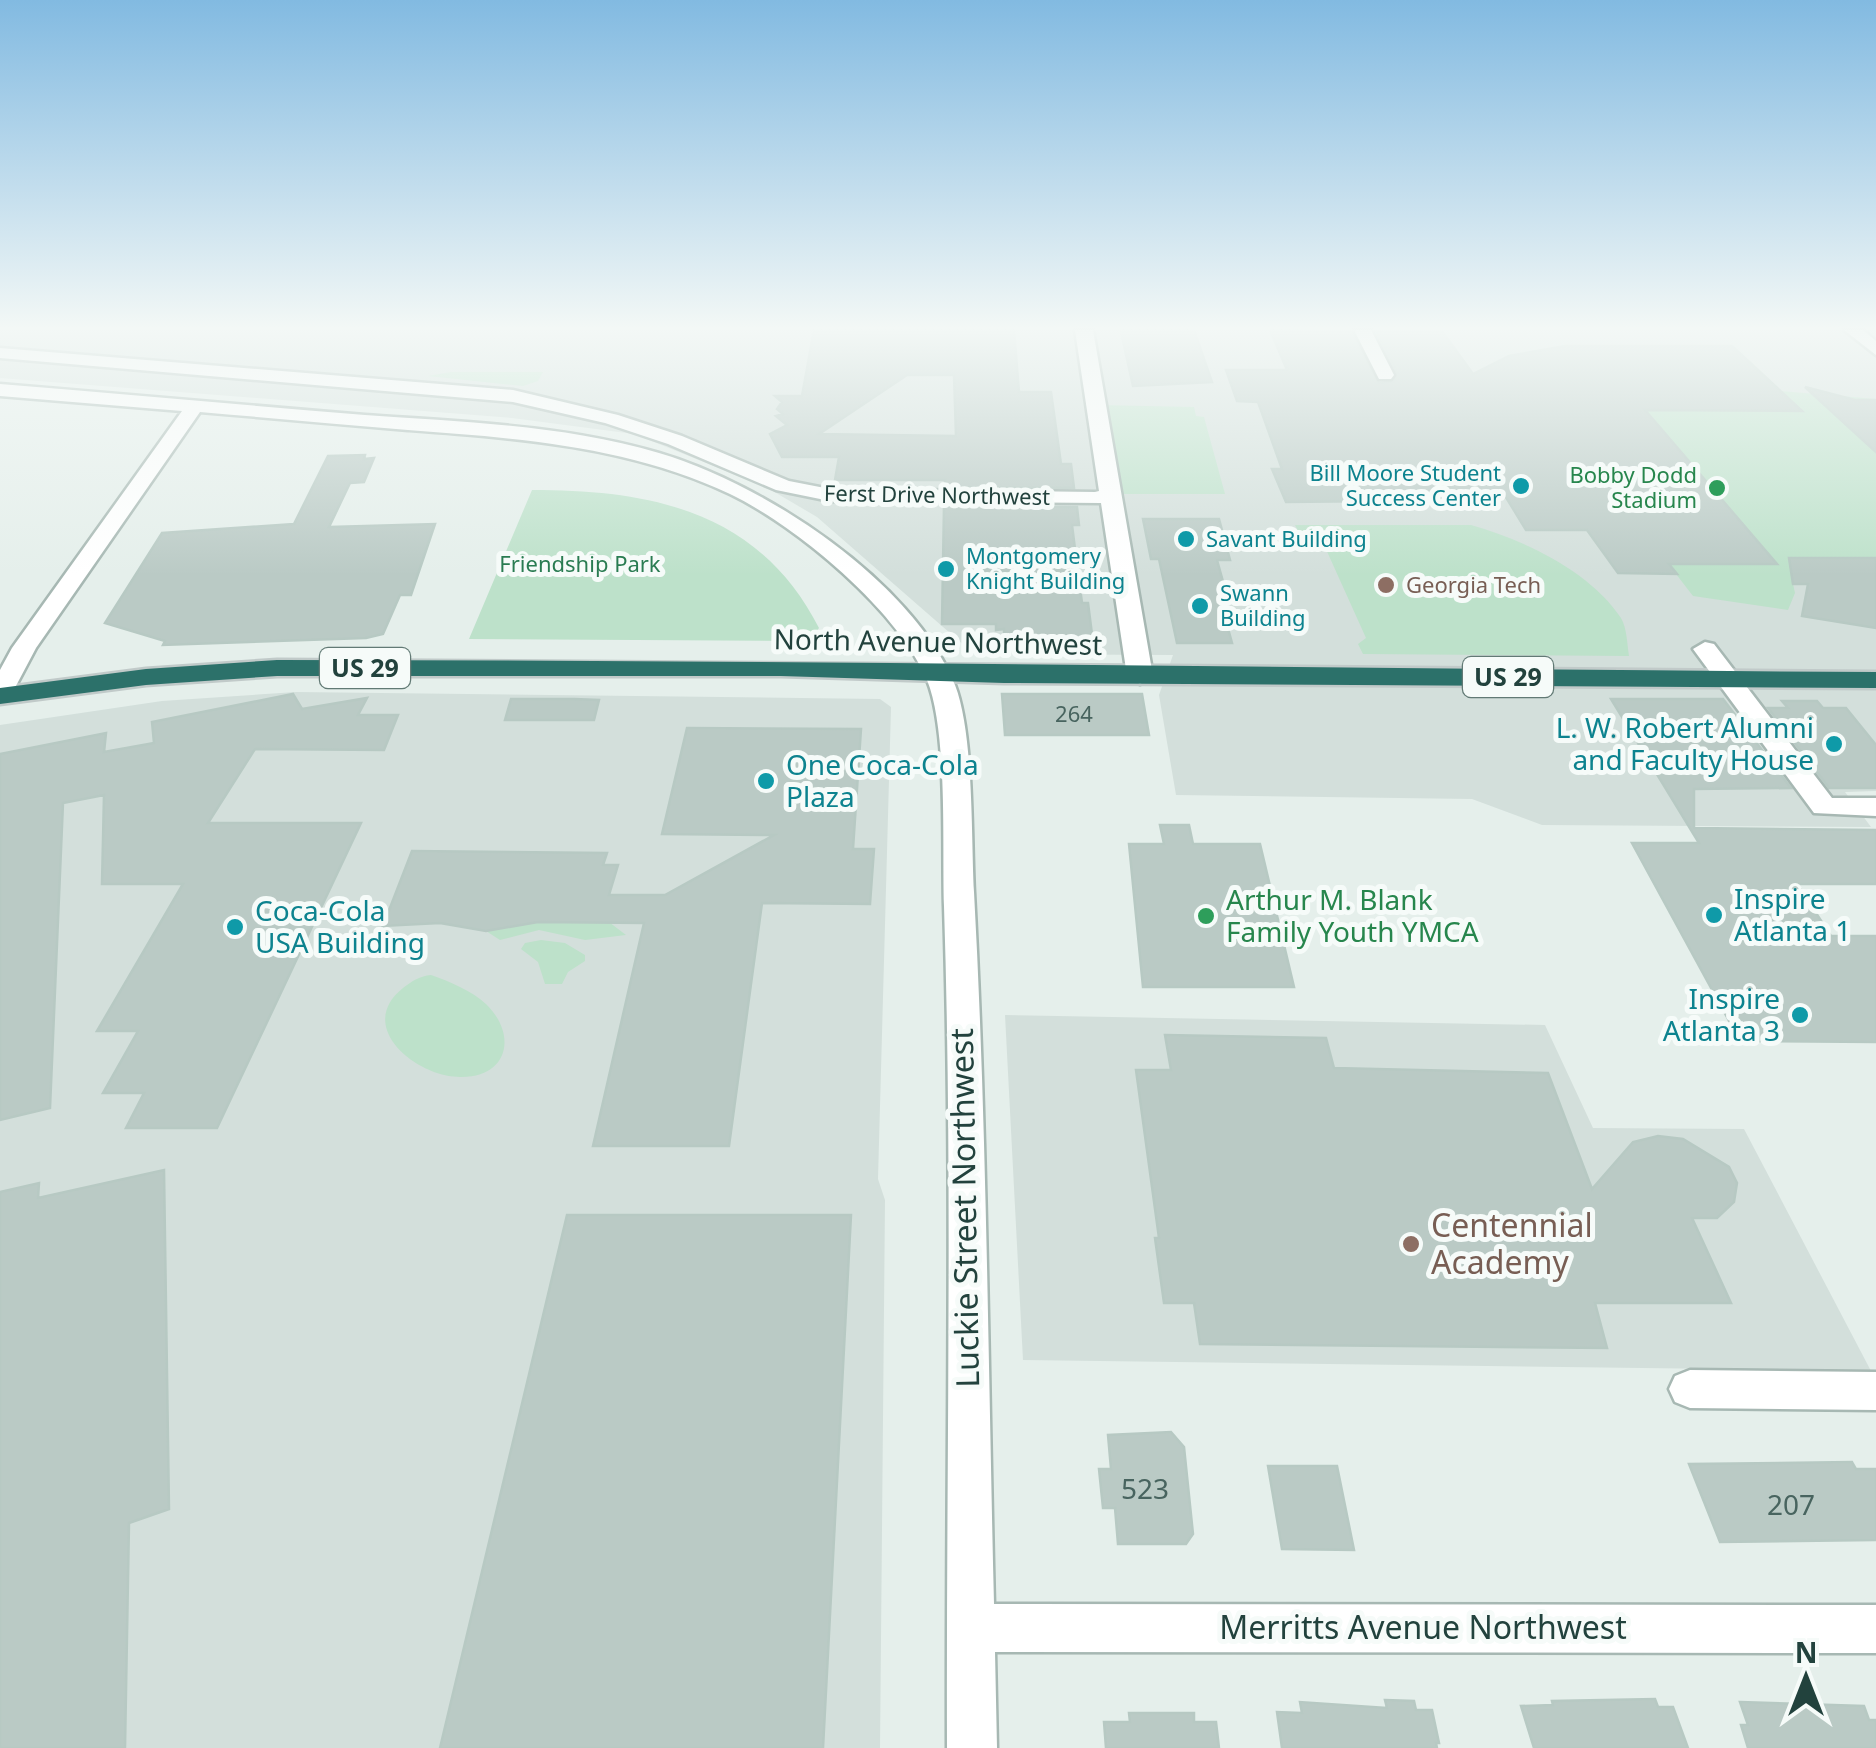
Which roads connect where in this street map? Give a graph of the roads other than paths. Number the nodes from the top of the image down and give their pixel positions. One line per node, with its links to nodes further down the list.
1 (191, 412): 11 (street)
2 (260, 412): 7 (street)
3 (579, 412): 5 (street, Ferst Drive Northwest)
4 (1097, 412): 5 (street)
5 (1111, 494): 8 (street)
6 (1705, 649): 9 (street)
7 (938, 671): 8 (highway, North Avenue Northwest / US 29); 11 (highway, North Avenue Northwest / US 29); 15 (street, Luckie Street Northwest)
8 (1140, 676): 9 (highway, North Avenue Northwest / US 29)
9 (1727, 678): 10 (highway, North Avenue Northwest / US 29); 12 (street)
10 (1876, 680)
11 (0, 695)
12 (1876, 807)
13 (1690, 1390): 14 (street)
14 (1876, 1391)
15 (971, 1628): 16 (street, Merritts Avenue Northwest); 17 (street, Luckie Street Northwest)
16 (1876, 1630)
17 (972, 1748)

